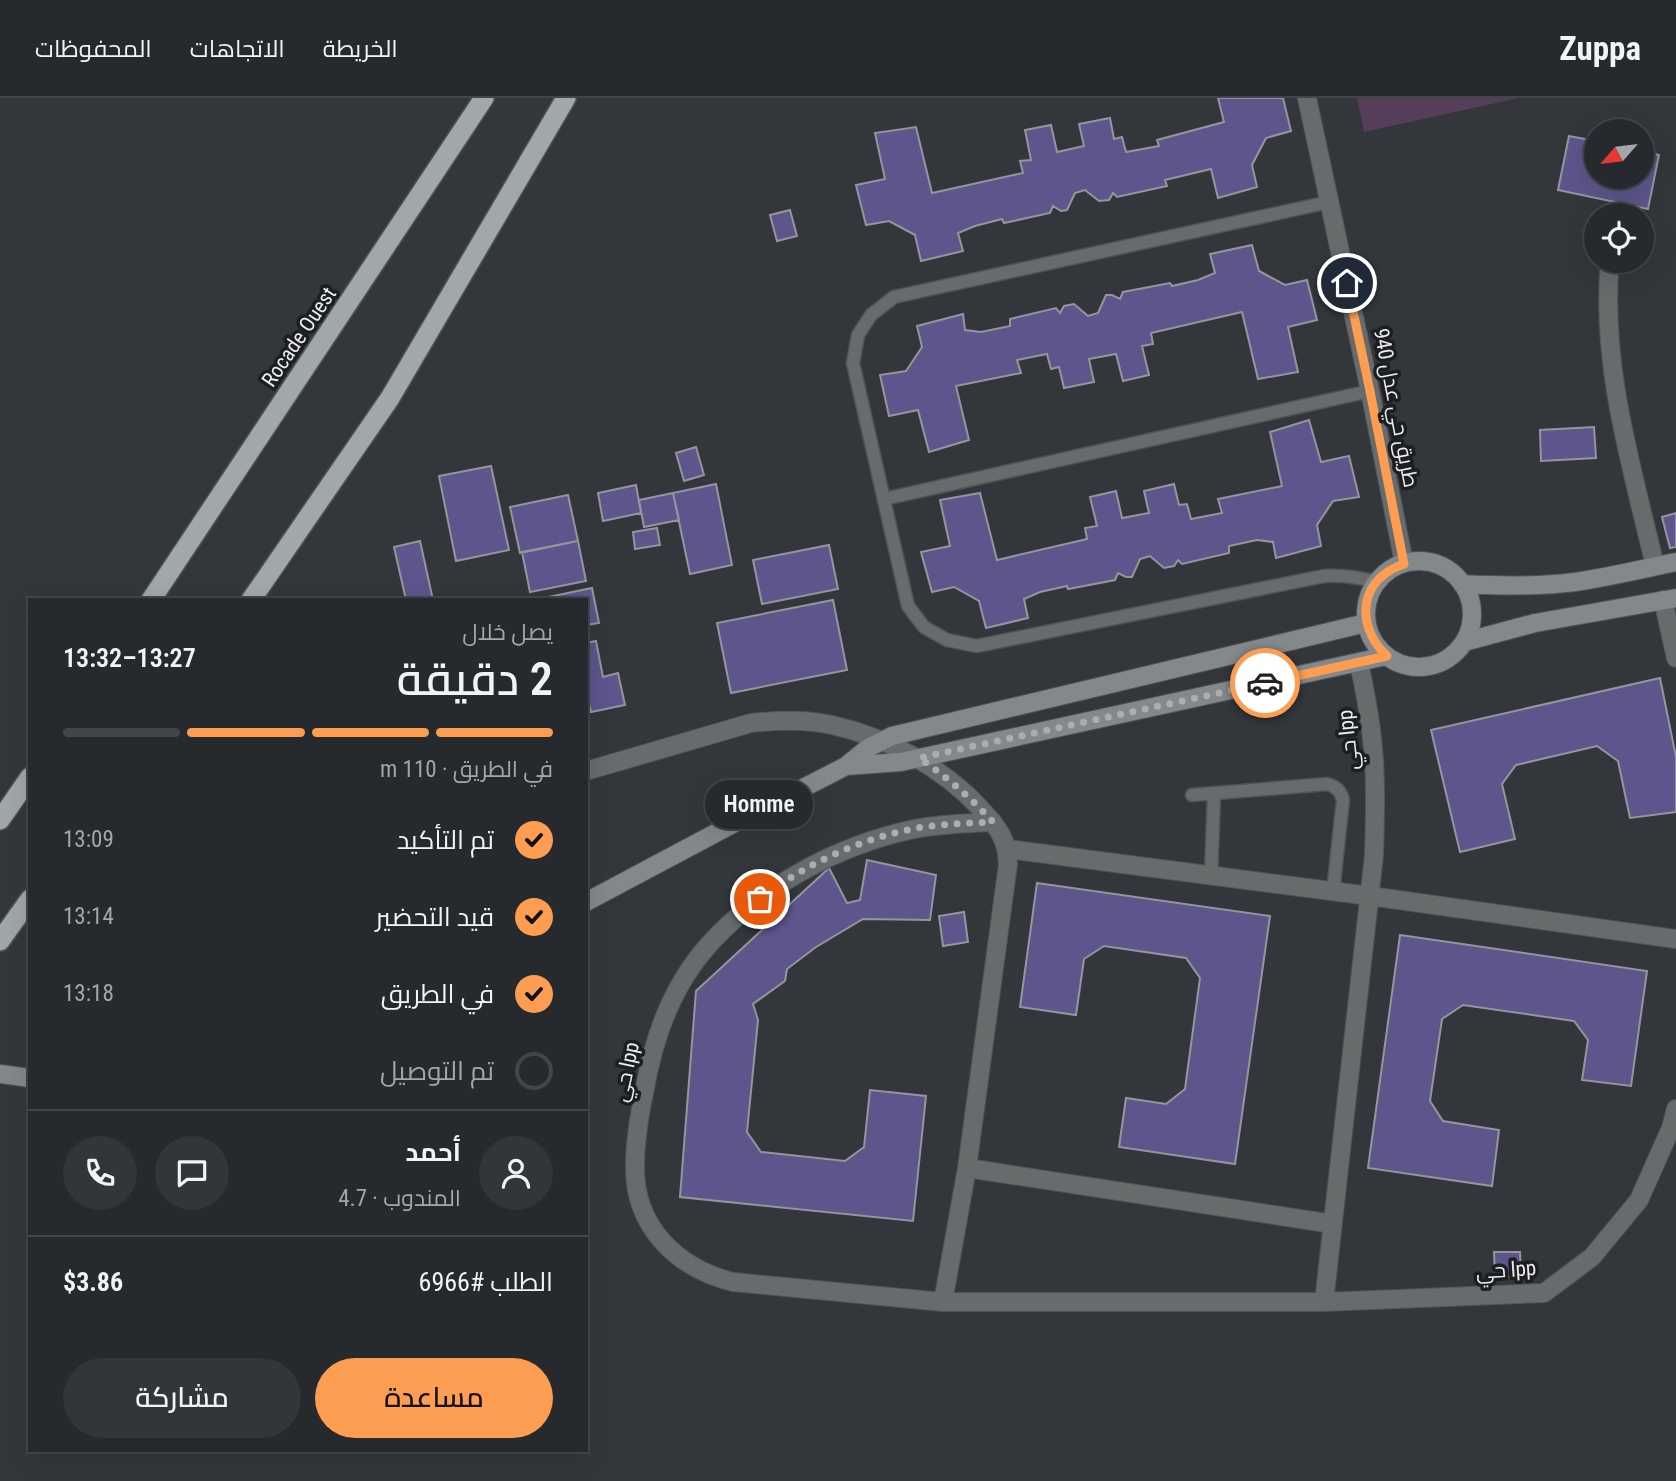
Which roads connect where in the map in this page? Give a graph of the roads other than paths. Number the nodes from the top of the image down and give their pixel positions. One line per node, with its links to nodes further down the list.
1 (484, 98): 13 (highway, Rocade Ouest)
2 (566, 98): 14 (highway)
3 (1307, 98): 4 (street, طريق حي عدل 940)
4 (1329, 202): 6 (street, طريق حي عدل 940); 7 (lane)
5 (1610, 273): 10 (street)
6 (1370, 391): 7 (lane); 9 (street, طريق حي عدل 940)
7 (884, 499): 11 (lane)
8 (1676, 562): 10 (main road)
9 (1404, 564): 11 (main road); 12 (main road)
10 (1655, 566): 12 (main road)
11 (1376, 582): 16 (main road)
12 (1462, 584): 17 (main road)
13 (152, 598)
14 (252, 598)
15 (1670, 599): 17 (main road); 19 (street)
16 (1366, 623): 18 (main road); 21 (main road)
17 (1464, 642): 18 (main road)
18 (1387, 656): 20 (main road)
19 (1676, 658)
20 (1359, 663): 22 (main road); 33 (street, حي lpp)
21 (880, 741): 22 (street); 23 (main road); 24 (street)
22 (919, 758): 23 (main road); 29 (street)
23 (846, 766): 34 (main road)
24 (588, 770)
25 (28, 781): 28 (highway)
26 (1214, 793): 27 (lane); 31 (lane); 32 (lane)
27 (1192, 795)
28 (0, 820)
29 (993, 822): 30 (street); 43 (street, حي lpp)
30 (1007, 849): 31 (street); 41 (street)
31 (1211, 876): 32 (street)
32 (1333, 891): 33 (street)
33 (1370, 896): 36 (street); 42 (street, حي lpp)
34 (588, 901)
35 (28, 903): 37 (highway)
36 (1676, 939)
37 (0, 941)
38 (0, 1074): 39 (main road)
39 (28, 1078)
40 (1676, 1109): 44 (street, حي lpp)
41 (967, 1168): 42 (street); 43 (street)
42 (1333, 1224): 44 (street, حي lpp)
43 (943, 1302): 44 (street, حي lpp)
44 (1324, 1302)

